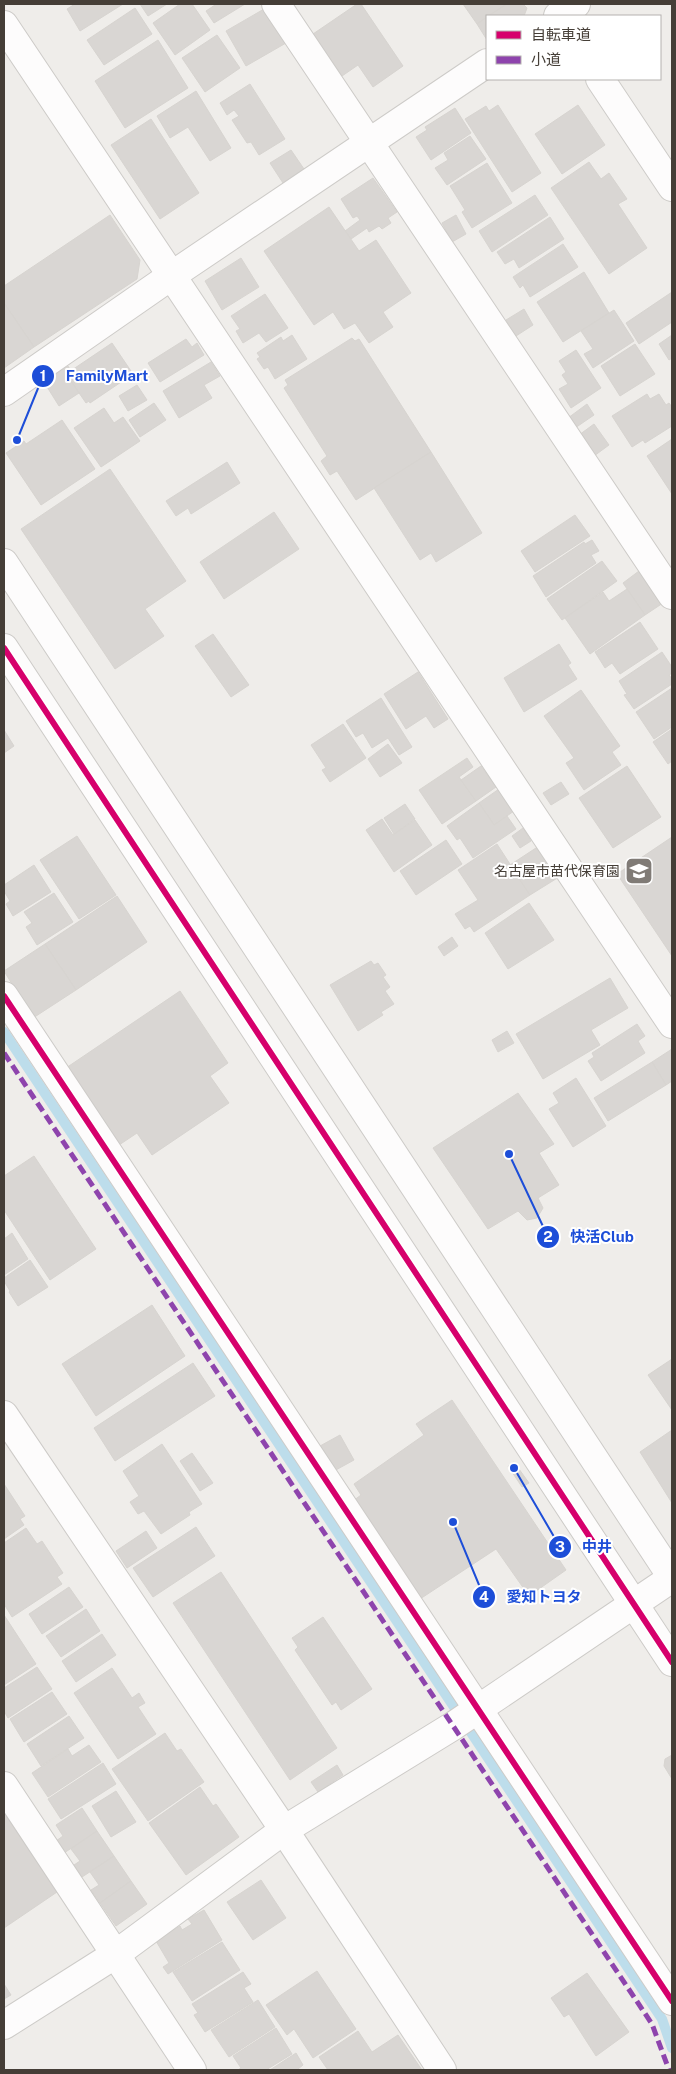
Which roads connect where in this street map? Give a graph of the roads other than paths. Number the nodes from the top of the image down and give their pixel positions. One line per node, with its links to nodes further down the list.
1 (276, 4): 9 (street)
2 (550, 4): 4 (street)
3 (576, 4): 5 (street)
4 (558, 15)
5 (560, 15)
6 (4, 25): 11 (street)
7 (486, 64): 9 (street)
8 (601, 80): 10 (street)
9 (368, 142): 11 (street); 14 (street)
10 (672, 187)
11 (171, 276): 12 (street); 17 (street)
12 (4, 392)
13 (4, 564): 19 (street)
14 (672, 595)
15 (4, 648): 20 (street)
16 (4, 996): 22 (street)
17 (672, 1024)
18 (4, 1416): 24 (street)
19 (672, 1577): 20 (street)
20 (634, 1604): 21 (street); 22 (street)
21 (672, 1662)
22 (470, 1714): 24 (street); 26 (street)
23 (4, 1786): 25 (street)
24 (284, 1830): 25 (street); 29 (street)
25 (116, 1954): 27 (street); 28 (street)
26 (672, 2001)
27 (4, 2025)
28 (192, 2070)
29 (442, 2070)

